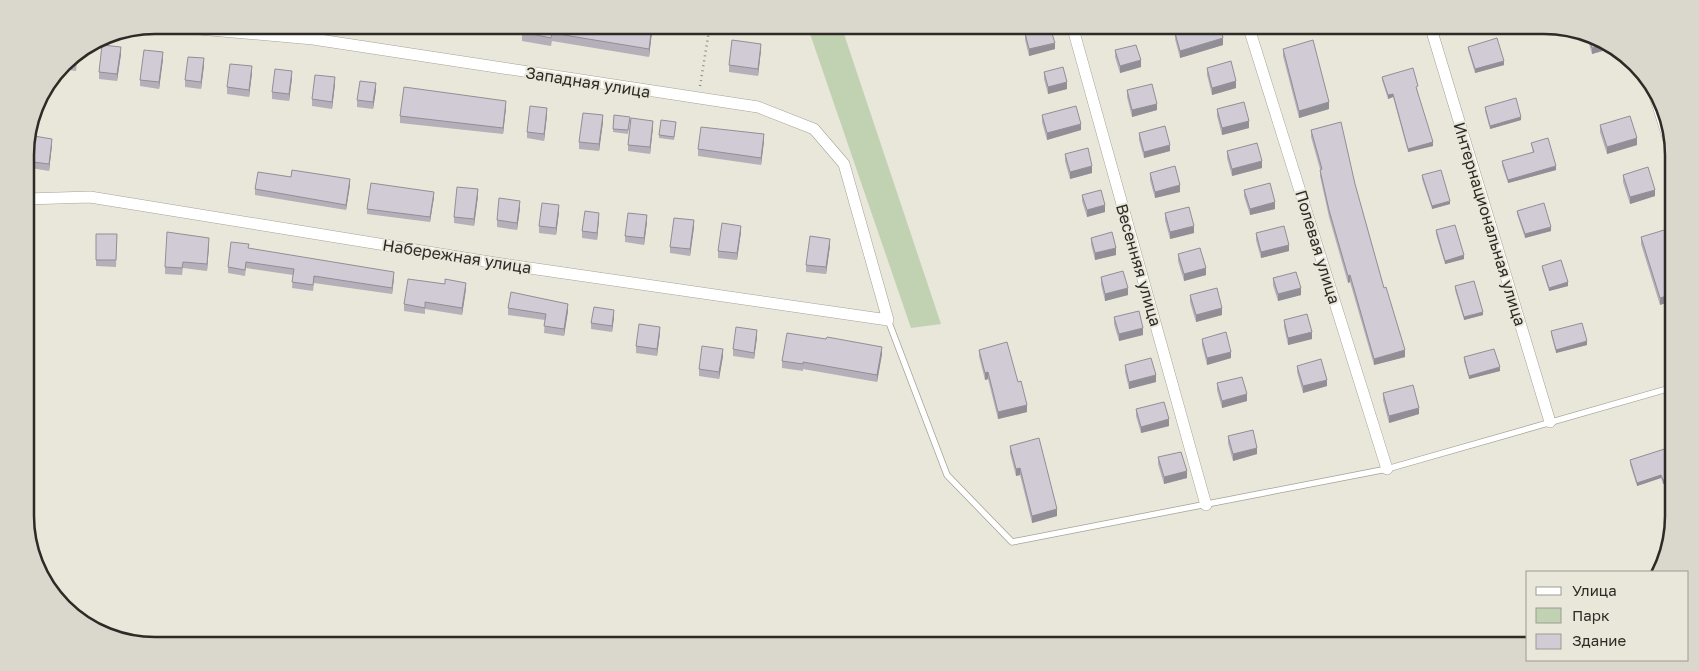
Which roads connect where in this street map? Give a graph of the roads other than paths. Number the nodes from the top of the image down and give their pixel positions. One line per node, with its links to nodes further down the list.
1 (255, 34): 6 (street, Западная улица)
2 (311, 34): 6 (street)
3 (1075, 34): 12 (street, Весенняя улица)
4 (1251, 34): 11 (street, Полевая улица)
5 (1433, 34): 10 (street, Интернациональная улица)
6 (312, 39): 8 (street, Западная улица)
7 (34, 199): 8 (street, Набережная улица)
8 (888, 320): 12 (lane)
9 (1665, 390): 10 (lane)
10 (1550, 422): 11 (lane)
11 (1387, 469): 12 (lane)
12 (1206, 505)

